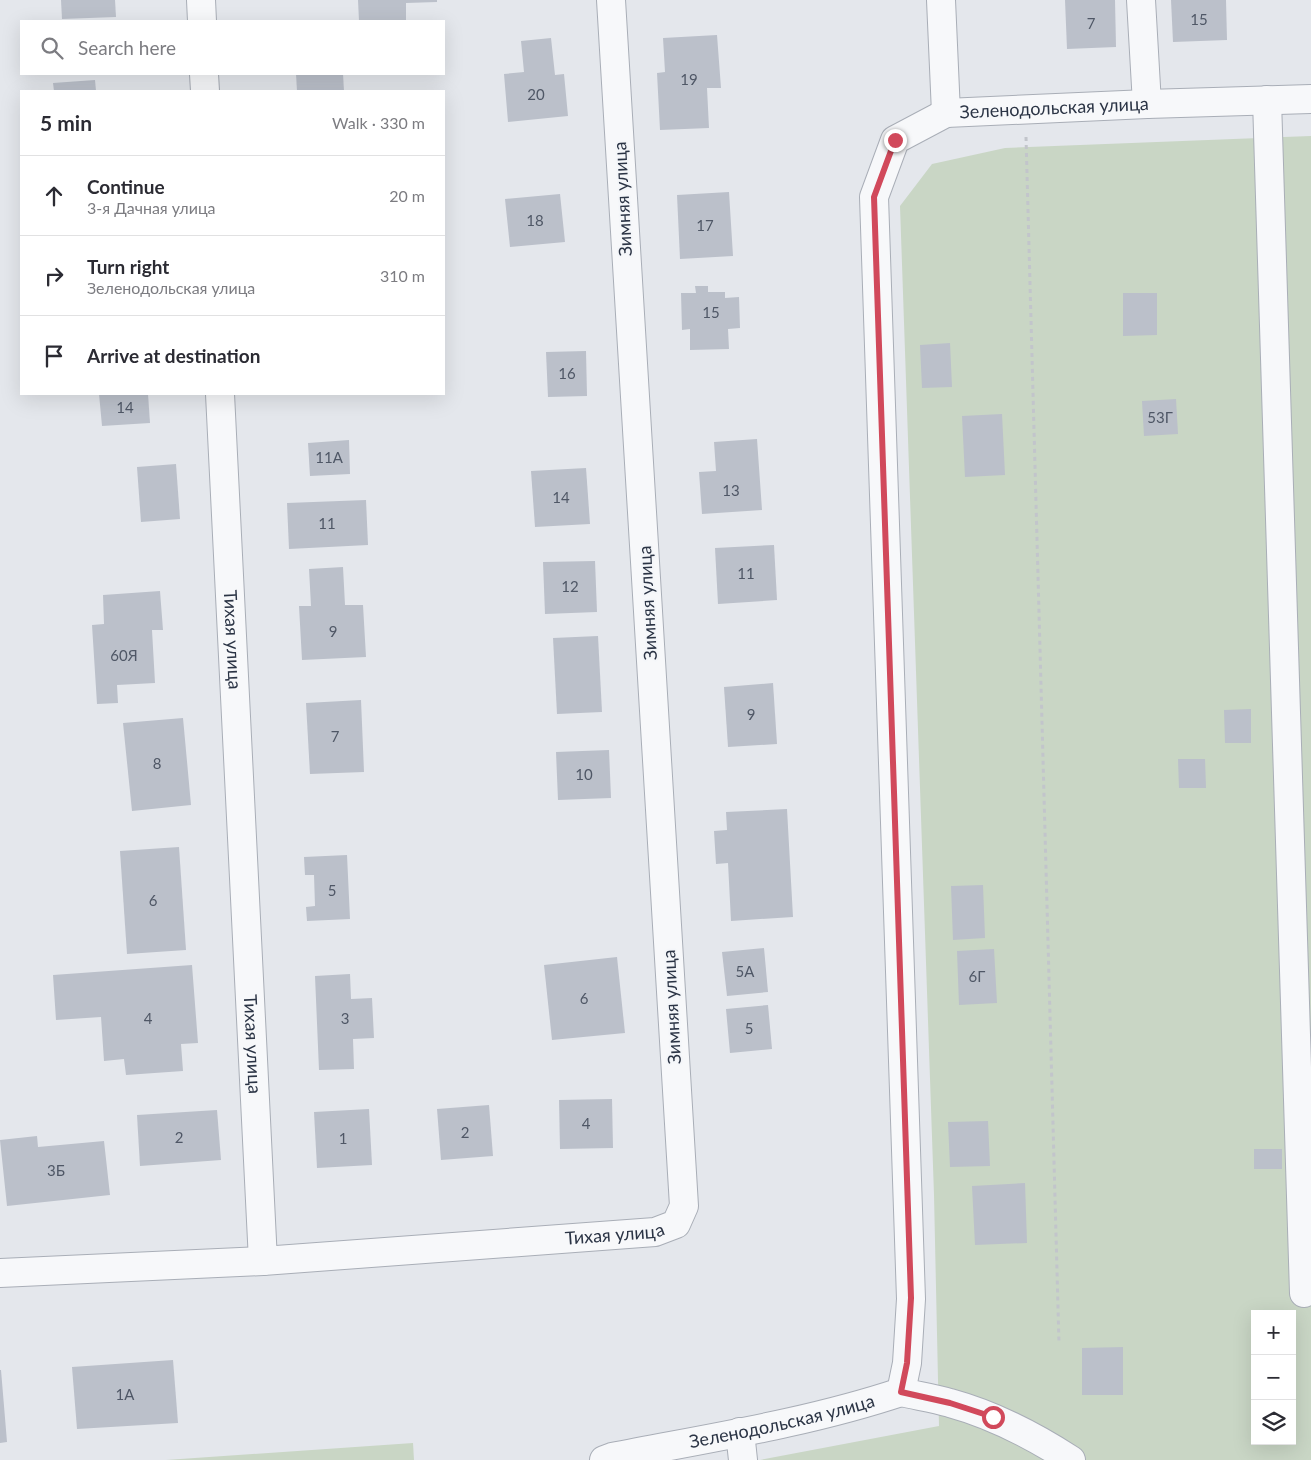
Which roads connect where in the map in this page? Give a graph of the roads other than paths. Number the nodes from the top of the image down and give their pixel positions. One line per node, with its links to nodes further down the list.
1 (201, 0): 5 (street)
2 (611, 0): 13 (street, Зимняя улица)
3 (941, 0): 11 (street)
4 (1141, 0): 10 (street)
5 (202, 20)
6 (204, 75): 7 (street)
7 (205, 90)
8 (1311, 99): 9 (street, Зеленодольская улица)
9 (1267, 100): 10 (street, Зеленодольская улица); 16 (street)
10 (1147, 104): 11 (street, Зеленодольская улица)
11 (946, 113): 17 (street, Зеленодольская улица)
12 (220, 395): 14 (street, Тихая улица)
13 (684, 1206): 14 (street, Тихая улица)
14 (263, 1261): 15 (street)
15 (0, 1273)
16 (1304, 1293)
17 (901, 1392): 18 (street, Зеленодольская улица); 21 (street)
18 (740, 1432): 19 (street, Зеленодольская улица); 20 (street)
19 (604, 1460)
20 (743, 1460)
21 (1072, 1460)

